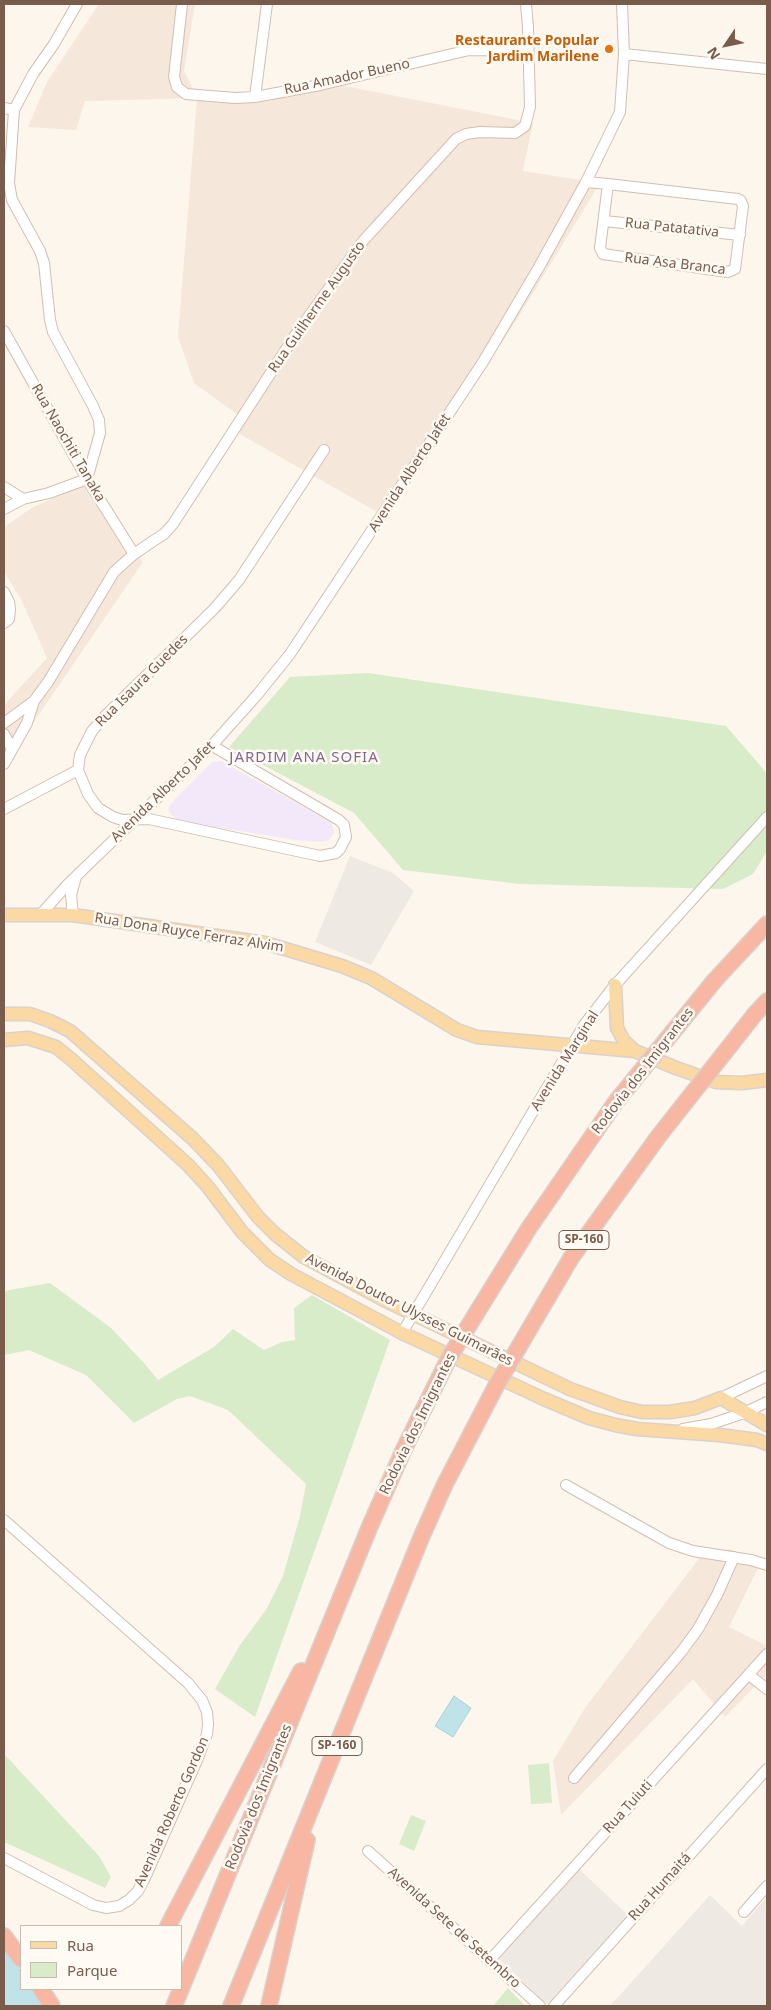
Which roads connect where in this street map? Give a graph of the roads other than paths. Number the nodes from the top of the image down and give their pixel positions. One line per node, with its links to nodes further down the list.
1 (77, 4): 10 (street)
2 (182, 4): 9 (street, Rua Amador Bueno)
3 (267, 4): 9 (street)
4 (526, 4): 6 (street)
5 (622, 4): 7 (street, Avenida Alberto Jafet)
6 (528, 51): 9 (street, Rua Amador Bueno); 21 (street, Rua Guilherme Augusto)
7 (624, 54): 8 (street); 11 (street, Avenida Alberto Jafet)
8 (767, 69)
9 (256, 97)
10 (9, 109): 17 (street)
11 (586, 182): 12 (street, Rua Asa Branca); 27 (street, Avenida Alberto Jafet)
12 (608, 184): 13 (street, Rua Asa Branca); 14 (street, Rua Asa Branca)
13 (604, 221): 14 (street, Rua Patatativa); 14 (street, Rua Asa Branca)
14 (740, 235)
15 (4, 331): 17 (street, Rua Naochiti Tanaka)
16 (324, 450): 30 (street, Rua Isaura Guedes)
17 (87, 480): 19 (street); 21 (street, Rua Naochiti Tanaka)
18 (4, 487): 19 (street)
19 (23, 499): 20 (street)
20 (4, 509)
21 (134, 554): 24 (street)
22 (4, 592): 23 (street)
23 (6, 621)
24 (34, 701): 25 (street); 28 (street)
25 (4, 723)
26 (4, 734): 28 (street)
27 (211, 745): 33 (street, Avenida Alberto Jafet); 33 (street)
28 (12, 749): 29 (street)
29 (4, 764)
30 (78, 770): 31 (street); 33 (street)
31 (4, 809)
32 (767, 817): 39 (street, Avenida Marginal)
33 (134, 819): 34 (street, Avenida Alberto Jafet)
34 (76, 877): 35 (street, Avenida Alberto Jafet); 37 (street)
35 (41, 914): 36 (main road, Rua Dona Ruyce Ferraz Alvim); 37 (main road, Rua Dona Ruyce Ferraz Alvim)
36 (4, 915)
37 (73, 915): 43 (main road, Rua Dona Ruyce Ferraz Alvim)
38 (767, 924): 63 (highway, Rodovia dos Imigrantes, bridge)
39 (615, 985): 43 (street, Avenida Marginal); 44 (main road)
40 (767, 1001): 69 (highway, SP-160, bridge)
41 (4, 1014): 47 (main road, Avenida Doutor Ulysses Guimarães)
42 (4, 1040): 46 (main road, Avenida Doutor Ulysses Guimarães)
43 (574, 1045): 44 (main road, Rua Dona Ruyce Ferraz Alvim); 50 (street, Avenida Marginal)
44 (636, 1051): 45 (main road, Rua Dona Ruyce Ferraz Alvim)
45 (767, 1080)
46 (188, 1165): 47 (main road); 48 (main road, Avenida Doutor Ulysses Guimarães)
47 (246, 1201): 49 (main road, Avenida Doutor Ulysses Guimarães)
48 (242, 1232): 49 (main road); 51 (main road, Avenida Doutor Ulysses Guimarães)
49 (304, 1257): 50 (main road, Avenida Doutor Ulysses Guimarães)
50 (412, 1314): 51 (street, Avenida Marginal); 53 (main road, Avenida Doutor Ulysses Guimarães)
51 (402, 1333): 57 (main road, Avenida Doutor Ulysses Guimarães)
52 (767, 1376): 53 (street)
53 (721, 1398): 55 (main road)
54 (767, 1402): 55 (street, Avenida Doutor Ulysses Guimarães)
55 (744, 1413): 56 (main road); 57 (street, Avenida Doutor Ulysses Guimarães)
56 (767, 1425)
57 (672, 1431): 58 (main road, Avenida Doutor Ulysses Guimarães)
58 (767, 1444)
59 (566, 1485): 61 (street)
60 (4, 1520): 71 (street, Avenida Roberto Gordon)
61 (734, 1557): 62 (street); 68 (street)
62 (767, 1565)
63 (344, 1589): 74 (highway); 80 (highway, Rodovia dos Imigrantes)
64 (767, 1654): 65 (street, Rua Tuiuti)
65 (748, 1675): 66 (street); 79 (street, Rua Tuiuti)
66 (767, 1689)
67 (767, 1769): 88 (street, Rua Humaitá)
68 (574, 1778)
69 (319, 1789): 85 (highway, SP-160); 86 (highway)
70 (368, 1850): 79 (street, Avenida Sete de Setembro)
71 (4, 1858)
72 (767, 1886): 73 (street)
73 (744, 1912)
74 (169, 1925)
75 (4, 1932): 77 (highway)
76 (4, 1936): 78 (highway)
77 (20, 1947)
78 (20, 1958)
79 (490, 1960): 87 (street, Avenida Sete de Setembro)
80 (182, 1987)
81 (42, 1990): 83 (highway)
82 (181, 1990): 84 (highway, Rodovia dos Imigrantes)
83 (52, 2006)
84 (174, 2006)
85 (231, 2006)
86 (269, 2006)
87 (540, 2006)
88 (554, 2006)

